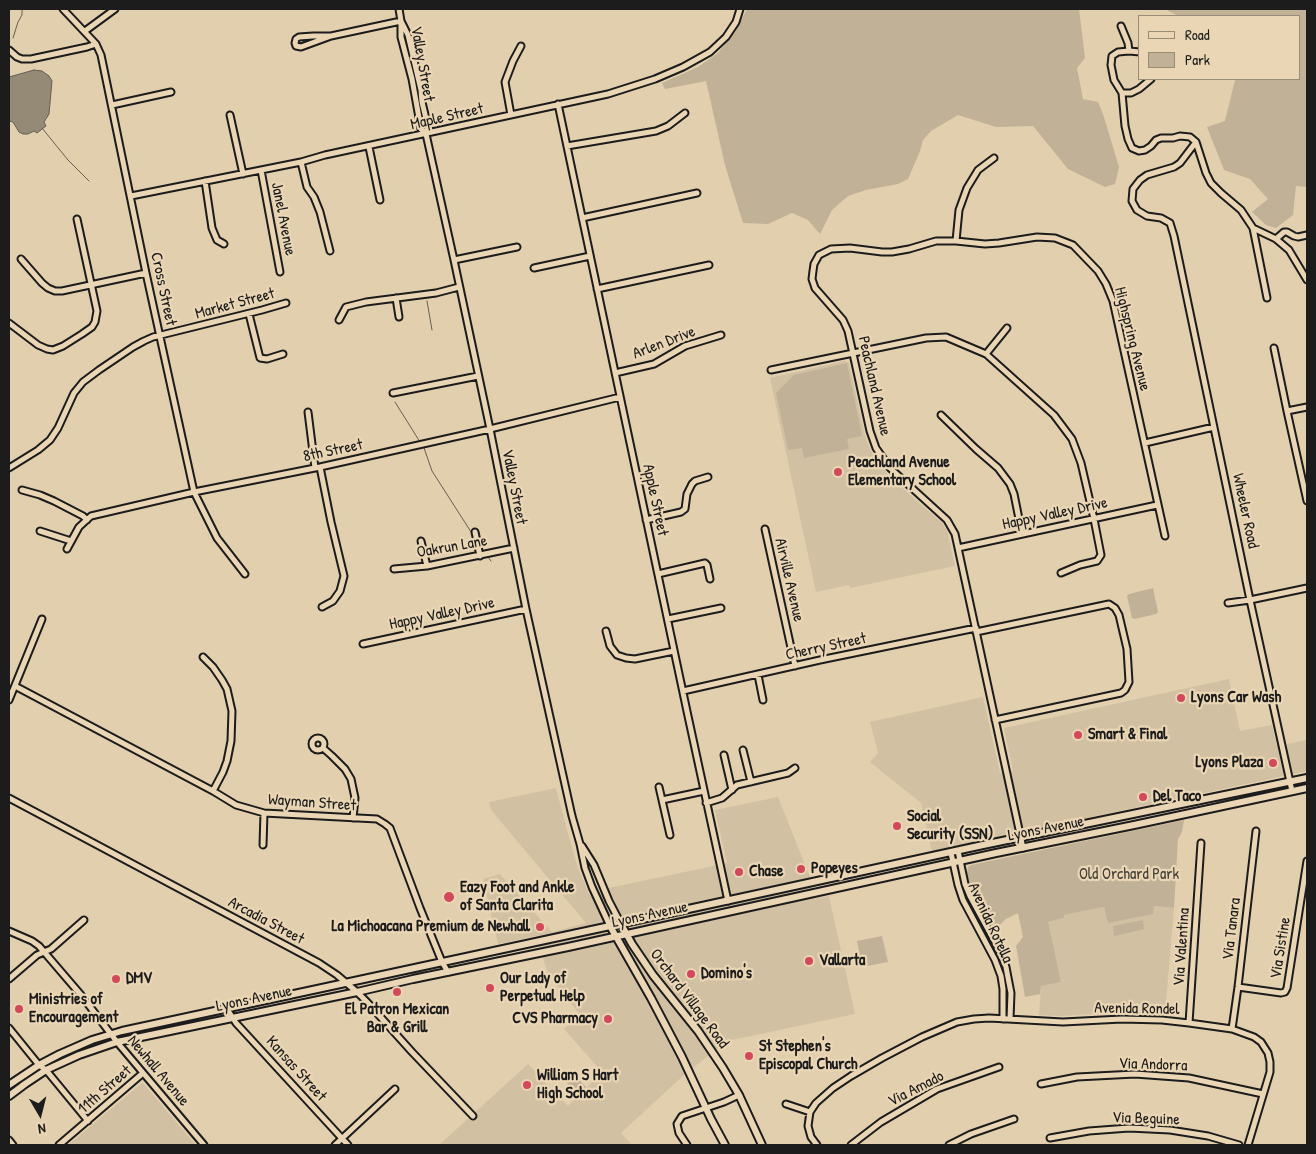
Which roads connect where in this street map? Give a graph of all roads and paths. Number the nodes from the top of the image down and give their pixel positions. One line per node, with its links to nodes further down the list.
1 (63, 9): 7 (street, Cross Street)
2 (115, 9): 7 (street)
3 (398, 9): 5 (street, Valley Street)
4 (740, 9): 17 (street, Maple Street)
5 (401, 21): 8 (street); 22 (street, Valley Street)
6 (1121, 26): 12 (street)
7 (85, 31): 9 (street, Cross Street)
8 (331, 36): 8 (street)
9 (96, 44): 11 (street); 18 (street, Cross Street)
10 (521, 46): 21 (street)
11 (9, 50)
12 (1129, 50): 13 (street); 16 (street)
13 (1138, 52)
14 (1150, 80): 16 (street)
15 (171, 92): 18 (street)
16 (1122, 93): 23 (street)
17 (558, 104): 21 (street, Maple Street); 24 (street, Apple Street)
18 (112, 105): 32 (street, Cross Street)
19 (685, 113): 24 (street)
20 (230, 115): 29 (street)
21 (511, 115): 22 (street, Maple Street)
22 (426, 134): 25 (street, Maple Street); 45 (street, Valley Street)
23 (1196, 142): 36 (street); 77 (street, Wheeler Road)
24 (567, 146): 34 (street, Apple Street)
25 (369, 147): 27 (street, Maple Street); 33 (street)
26 (994, 158): 39 (street)
27 (301, 162): 28 (street, Maple Street); 42 (street)
28 (261, 170): 29 (street, Maple Street); 48 (street, Janel Avenue)
29 (243, 174): 30 (street, Maple Street)
30 (205, 181): 32 (street, Maple Street); 40 (street)
31 (697, 193): 34 (street)
32 (131, 196): 49 (street, Cross Street)
33 (380, 200)
34 (582, 218): 43 (street, Apple Street)
35 (77, 219): 51 (street)
36 (1253, 228): 38 (street); 55 (street)
37 (1307, 235): 38 (street)
38 (1276, 239): 50 (street)
39 (956, 240): 65 (street, Peachland Avenue); 79 (street, Highspring Avenue)
40 (224, 244)
41 (517, 247): 45 (street)
42 (330, 251)
43 (590, 256): 47 (street); 53 (street, Apple Street)
44 (21, 259): 51 (street)
45 (454, 260): 52 (street, Valley Street)
46 (709, 265): 53 (street)
47 (534, 268)
48 (280, 272)
49 (146, 273): 51 (street); 63 (street, Cross Street)
50 (1307, 280)
51 (92, 285): 60 (street)
52 (459, 287): 54 (street); 70 (street, Valley Street)
53 (597, 290): 69 (street, Apple Street)
54 (396, 298): 58 (street); 59 (street)
55 (1267, 298)
56 (286, 303): 57 (street, Market Street)
57 (249, 314): 63 (street, Market Street); 66 (street)
58 (399, 317)
59 (339, 320)
60 (9, 323)
61 (1007, 328): 67 (street)
62 (721, 335): 69 (street, Arlen Drive)
63 (160, 336): 80 (street, Market Street); 84 (street, Cross Street)
64 (1274, 348): 74 (street)
65 (853, 353): 67 (street); 68 (street); 98 (street, Peachland Avenue)
66 (283, 354)
67 (986, 354): 87 (street)
68 (771, 370)
69 (615, 373): 72 (street, Apple Street)
70 (478, 376): 71 (street); 78 (street, Valley Street)
71 (393, 393)
72 (620, 398): 78 (street, 8th Street); 89 (street, Apple Street)
73 (1307, 407): 74 (street)
74 (1286, 411): 85 (street)
75 (308, 412): 81 (street)
76 (941, 415): 93 (street)
77 (1214, 427): 79 (street); 108 (street, Wheeler Road)
78 (490, 429): 81 (street, 8th Street); 97 (street, Valley Street)
79 (1144, 442): 86 (street, Highspring Avenue)
80 (9, 468)
81 (318, 468): 84 (street, 8th Street); 110 (street)
82 (708, 477): 89 (street)
83 (22, 490): 88 (street)
84 (194, 492): 88 (street, 8th Street); 104 (street, Cross Street)
85 (1307, 502)
86 (1157, 505): 87 (street, Happy Valley Drive); 94 (street, Highspring Avenue)
87 (1094, 519): 93 (street, Happy Valley Drive); 103 (street)
88 (86, 520): 95 (street)
89 (646, 520): 105 (street, Apple Street)
90 (765, 529): 120 (street, Airville Avenue)
91 (40, 531): 95 (street)
92 (475, 532): 100 (street)
93 (1022, 534): 98 (street, Happy Valley Drive)
94 (1165, 536)
95 (72, 541): 99 (street)
96 (421, 541): 101 (street)
97 (514, 548): 100 (street, Oakrun Lane); 112 (street, Valley Street)
98 (958, 548): 115 (street, Peachland Avenue)
99 (67, 549)
100 (480, 556): 101 (street, Oakrun Lane)
101 (427, 566): 102 (street, Oakrun Lane)
102 (394, 569)
103 (1061, 573)
104 (245, 574)
105 (658, 574): 106 (street); 114 (street, Apple Street)
106 (710, 579)
107 (1307, 588): 108 (street)
108 (1250, 600): 109 (street); 133 (street, Wheeler Road)
109 (1228, 603)
110 (322, 607)
111 (720, 608): 114 (street)
112 (526, 609): 117 (street, Happy Valley Drive); 149 (street, Valley Street)
113 (42, 618): 122 (street)
114 (668, 619): 118 (street, Apple Street)
115 (976, 630): 120 (street, Cherry Street); 126 (street, Peachland Avenue); 126 (street, Cherry Street)
116 (606, 631): 118 (street)
117 (363, 644)
118 (674, 651): 123 (street, Apple Street)
119 (203, 658): 137 (street)
120 (795, 666): 121 (street, Cherry Street)
121 (758, 674): 123 (street, Cherry Street); 125 (street)
122 (14, 686): 124 (street); 137 (street, Wayman Street)
123 (682, 691): 138 (street, Apple Street)
124 (9, 700)
125 (763, 700)
126 (995, 720): 147 (street, Peachland Avenue)
127 (322, 748): 144 (street)
128 (743, 750): 132 (street)
129 (724, 755): 136 (street)
130 (795, 768): 132 (street)
131 (1307, 778): 133 (main road, Lyons Avenue)
132 (752, 782): 136 (street)
133 (1290, 782): 139 (street, Wheeler Road); 147 (main road, Lyons Avenue)
134 (659, 787): 141 (street)
135 (1307, 788): 139 (main road, Lyons Avenue)
136 (732, 790): 142 (street)
137 (213, 791): 143 (street, Wayman Street)
138 (704, 791): 141 (street); 142 (street, Apple Street)
139 (1292, 792): 151 (main road, Lyons Avenue)
140 (9, 798): 170 (street, Arcadia Street)
141 (662, 800): 146 (street)
142 (706, 803): 159 (street, Apple Street)
143 (264, 813): 144 (street, Wayman Street); 150 (street)
144 (353, 818): 167 (street, Wayman Street)
145 (1256, 831): 171 (street, Via Tanara)
146 (670, 835)
147 (1020, 838): 151 (street, Peachland Avenue); 152 (main road, Lyons Avenue)
148 (1201, 843): 177 (street, Via Valentina)
149 (580, 844): 161 (street, Valley Street); 162 (street, Valley Street)
150 (263, 845)
151 (1023, 848): 154 (main road, Lyons Avenue)
152 (958, 851): 153 (main road, Lyons Avenue); 154 (street, Avenida Rotella)
153 (951, 852): 156 (street, Avenida Rotella); 157 (main road, Lyons Avenue)
154 (960, 861): 156 (main road, Lyons Avenue); 176 (street, Avenida Rotella)
155 (1307, 861): 171 (street, Via Sistine)
156 (953, 863): 158 (main road, Lyons Avenue); 175 (street, Avenida Rotella)
157 (804, 884): 158 (main road); 159 (main road, Lyons Avenue)
158 (802, 896): 164 (main road, Lyons Avenue)
159 (728, 901): 161 (main road, Lyons Avenue)
160 (84, 920): 166 (street)
161 (621, 924): 162 (main road, Lyons Avenue); 164 (main road, Orchard Village Road)
162 (610, 926): 165 (main road, Orchard Village Road); 167 (main road, Lyons Avenue)
163 (9, 931): 166 (street, Newhall Avenue)
164 (626, 934): 165 (main road, Lyons Avenue); 190 (main road, Orchard Village Road)
165 (616, 936): 168 (main road, Lyons Avenue); 193 (main road, Orchard Village Road)
166 (44, 952): 169 (street); 180 (street, Newhall Avenue)
167 (442, 962): 168 (street, Wayman Street); 170 (main road, Lyons Avenue)
168 (448, 972): 172 (main road, Lyons Avenue)
169 (9, 979)
170 (346, 983): 172 (street, Arcadia Street); 173 (main road, Lyons Avenue)
171 (1238, 988): 179 (street, Via Tanara)
172 (357, 992): 174 (main road, Lyons Avenue); 195 (street, Arcadia Street)
173 (227, 1009): 174 (street, Kansas Street); 180 (main road, Lyons Avenue)
174 (233, 1018): 181 (main road, Lyons Avenue); 198 (street, Kansas Street)
175 (1003, 1019): 176 (street, Avenida Rondel); 194 (street)
176 (1010, 1019): 177 (street, Avenida Rondel)
177 (1189, 1022): 179 (street, Avenida Rondel)
178 (9, 1028): 182 (street)
179 (1232, 1030): 189 (street, Avenida Rondel)
180 (111, 1034): 181 (street, Newhall Avenue); 182 (main road, Lyons Avenue)
181 (117, 1042): 184 (main road, Lyons Avenue); 185 (street, Newhall Avenue)
182 (39, 1065): 184 (street); 186 (main road, Lyons Avenue)
183 (999, 1067): 210 (street, Via Amado)
184 (46, 1070): 191 (main road, Lyons Avenue); 197 (street)
185 (143, 1073): 197 (street, 11th Street); 203 (street, Newhall Avenue)
186 (9, 1084)
187 (1041, 1084): 189 (street, Via Andorra)
188 (395, 1089): 198 (street)
189 (1263, 1094): 213 (street)
190 (739, 1095): 193 (street); 208 (main road, Orchard Village Road)
191 (9, 1096)
192 (786, 1104): 194 (street)
193 (705, 1108): 206 (street); 207 (main road, Orchard Village Road)
194 (810, 1112): 209 (street)
195 (472, 1116)
196 (1014, 1119): 211 (street)
197 (88, 1121): 202 (street, 11th Street)
198 (342, 1138): 204 (street); 205 (street, Kansas Street)
199 (1050, 1138): 212 (street, Via Beguine)
200 (9, 1140): 201 (street)
201 (13, 1145)
202 (59, 1145)
203 (204, 1145)
204 (335, 1145)
205 (348, 1145)
206 (687, 1145)
207 (725, 1145)
208 (762, 1145)
209 (817, 1145)
210 (851, 1145)
211 (949, 1145)
212 (1239, 1145)
213 (1248, 1145)

